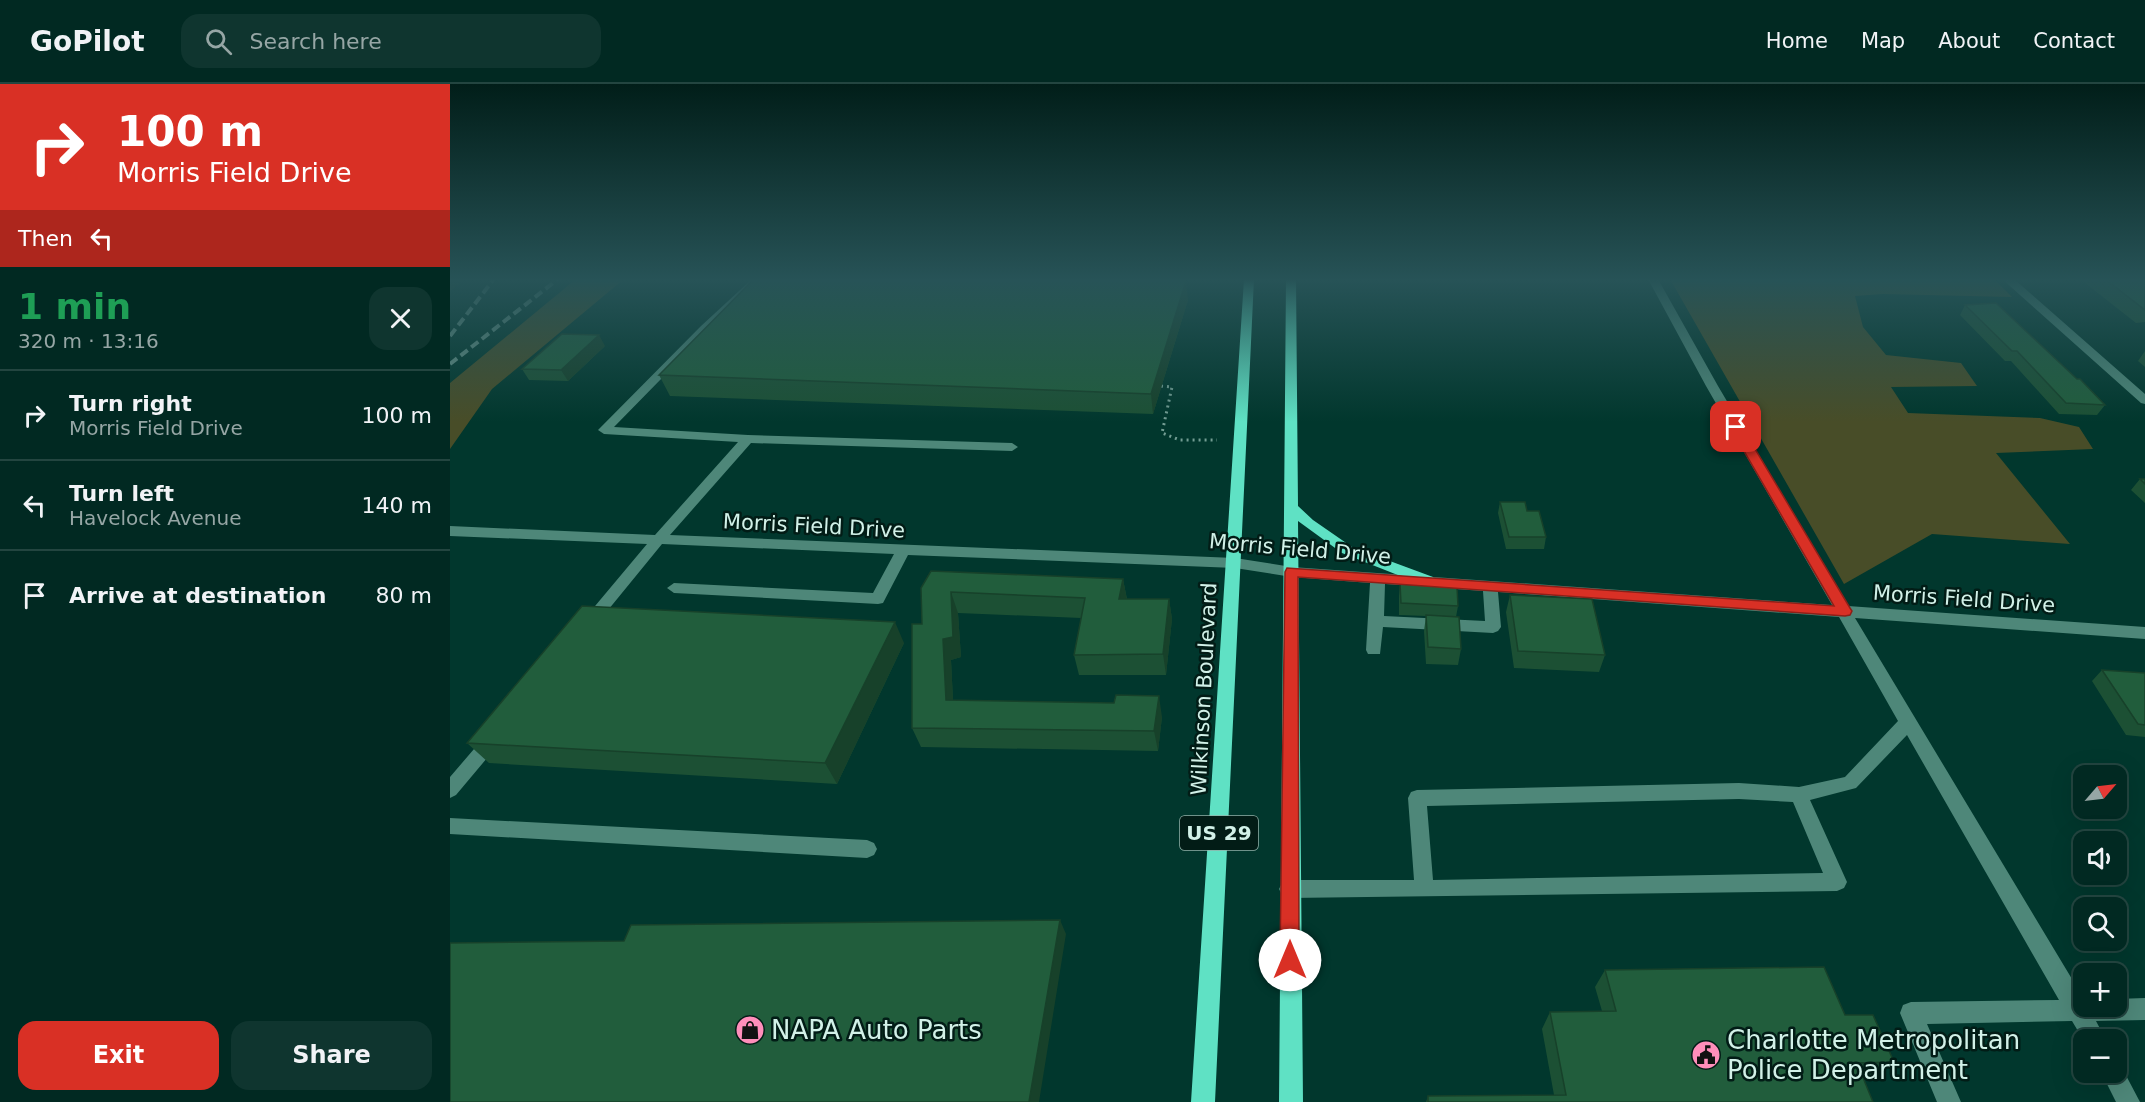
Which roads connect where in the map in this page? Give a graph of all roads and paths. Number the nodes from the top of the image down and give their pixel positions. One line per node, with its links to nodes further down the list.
1 (707, 327): 8 (street)
2 (1247, 327): 15 (main road, Wilkinson Boulevard / US 29)
3 (1291, 327): 11 (main road)
4 (1679, 327): 21 (street)
5 (2061, 327): 7 (street)
6 (1161, 386): 9 (path)
7 (2145, 400)
8 (748, 439): 10 (street); 13 (street)
9 (1217, 440)
10 (1012, 447)
11 (1291, 507): 16 (main road); 18 (main road)
12 (450, 531): 13 (street, Morris Field Drive)
13 (659, 539): 14 (street, Morris Field Drive); 24 (street)
14 (903, 551): 15 (street, Morris Field Drive); 20 (street)
15 (1235, 563): 16 (street, Morris Field Drive); 39 (main road, Wilkinson Boulevard / US 29)
16 (1292, 572): 17 (street, Morris Field Drive); 32 (main road)
17 (1378, 577): 18 (street, Morris Field Drive); 22 (street)
18 (1428, 580): 19 (street, Morris Field Drive)
19 (1490, 586): 21 (street, Morris Field Drive); 22 (street)
20 (674, 588)
21 (1845, 611): 23 (street, Morris Field Drive); 26 (street)
22 (1375, 621): 25 (street)
23 (2145, 633)
24 (578, 637)
25 (1374, 650)
26 (1908, 723): 29 (street); 34 (street)
27 (502, 727): 28 (street)
28 (450, 790)
29 (1799, 795): 33 (street); 33 (street)
30 (450, 826): 31 (street)
31 (867, 849)
32 (1289, 889): 33 (street); 40 (main road)
33 (1424, 889)
34 (2073, 999)
35 (2145, 1009): 36 (street)
36 (2127, 1010)
37 (2073, 1011): 41 (street)
38 (2118, 1083): 42 (street)
39 (1203, 1102)
40 (1291, 1102)
41 (1949, 1102)
42 (2128, 1102)

